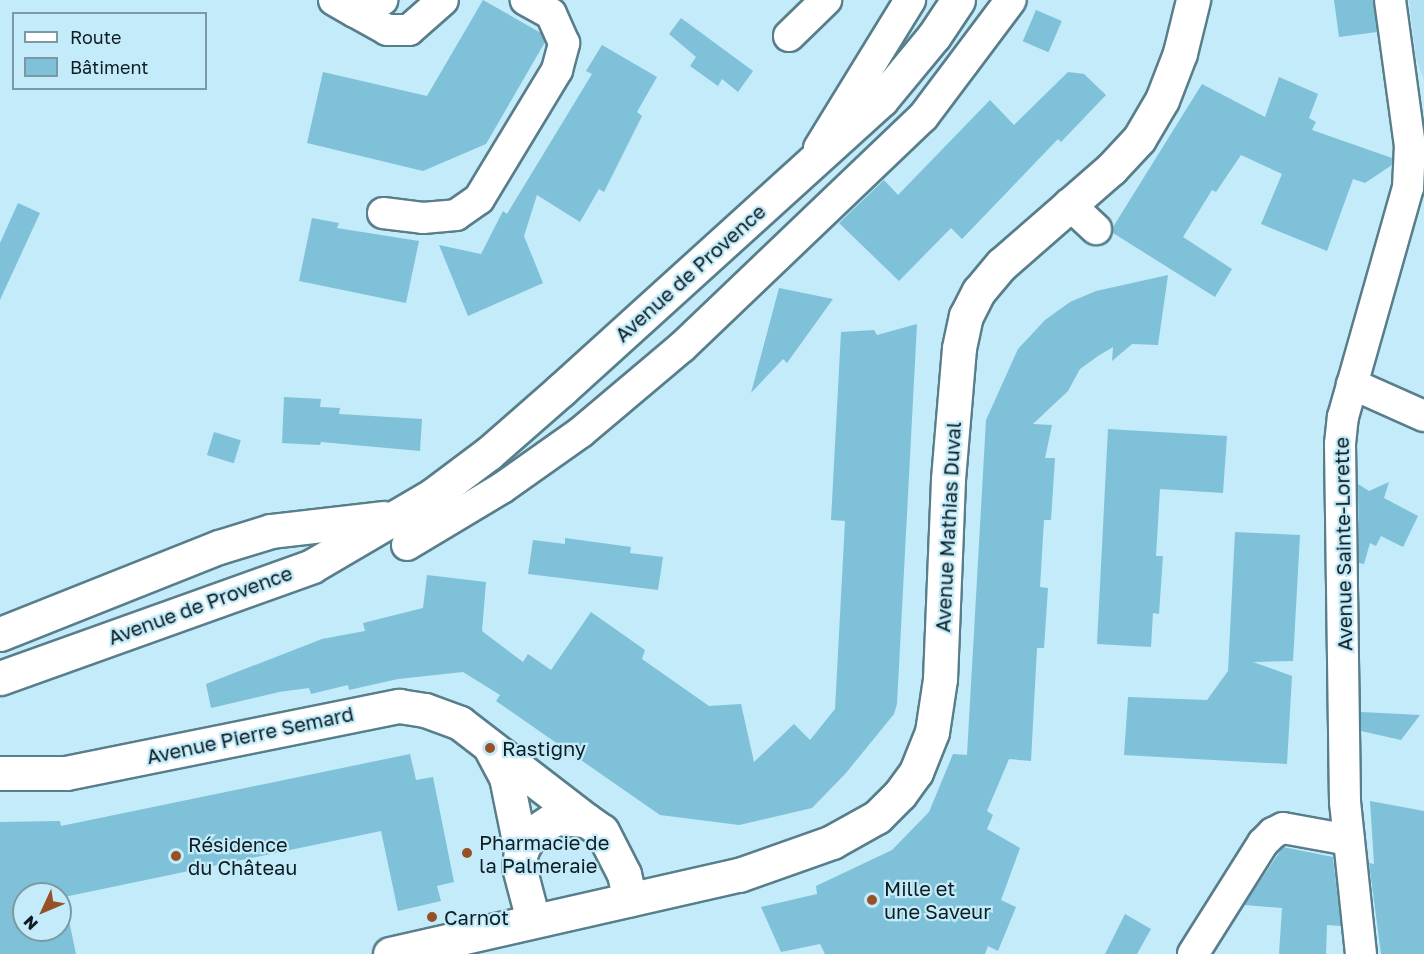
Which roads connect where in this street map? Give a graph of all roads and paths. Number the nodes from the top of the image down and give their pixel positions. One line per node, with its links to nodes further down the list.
1 (382, 0): 10 (street)
2 (442, 0): 10 (street)
3 (526, 0): 16 (street)
4 (826, 0): 11 (street)
5 (910, 0): 13 (street)
6 (958, 0): 13 (main road, Avenue de Provence)
7 (1011, 0): 21 (street)
8 (1193, 0): 15 (main road, Avenue Mathias Duval)
9 (1390, 0): 14 (street, Avenue Sainte-Lorette)
10 (344, 6)
11 (789, 36)
12 (1424, 162): 14 (street)
13 (805, 170): 21 (main road, Avenue de Provence)
14 (1408, 188): 18 (street, Avenue Sainte-Lorette)
15 (1069, 204): 17 (street); 30 (main road, Avenue Mathias Duval)
16 (383, 213)
17 (1096, 229)
18 (1352, 384): 19 (street); 28 (street, Avenue Sainte-Lorette)
19 (1424, 416)
20 (294, 528): 21 (main road, Avenue de Provence); 22 (main road, Avenue de Provence); 23 (main road)
21 (400, 531): 23 (main road, Avenue de Provence)
22 (0, 634)
23 (113, 636): 24 (main road, Avenue de Provence)
24 (0, 678)
25 (490, 748): 26 (main road, Avenue Pierre Semard); 27 (main road, Avenue Pierre Semard); 29 (main road, Avenue Pierre Semard)
26 (0, 773)
27 (586, 820): 29 (main road); 30 (main road)
28 (1349, 840): 33 (street); 34 (street, Avenue Sainte-Lorette)
29 (521, 851): 31 (main road)
30 (630, 899): 31 (main road, Avenue Mathias Duval)
31 (533, 920): 32 (main road)
32 (390, 954)
33 (1193, 954)
34 (1361, 954)

